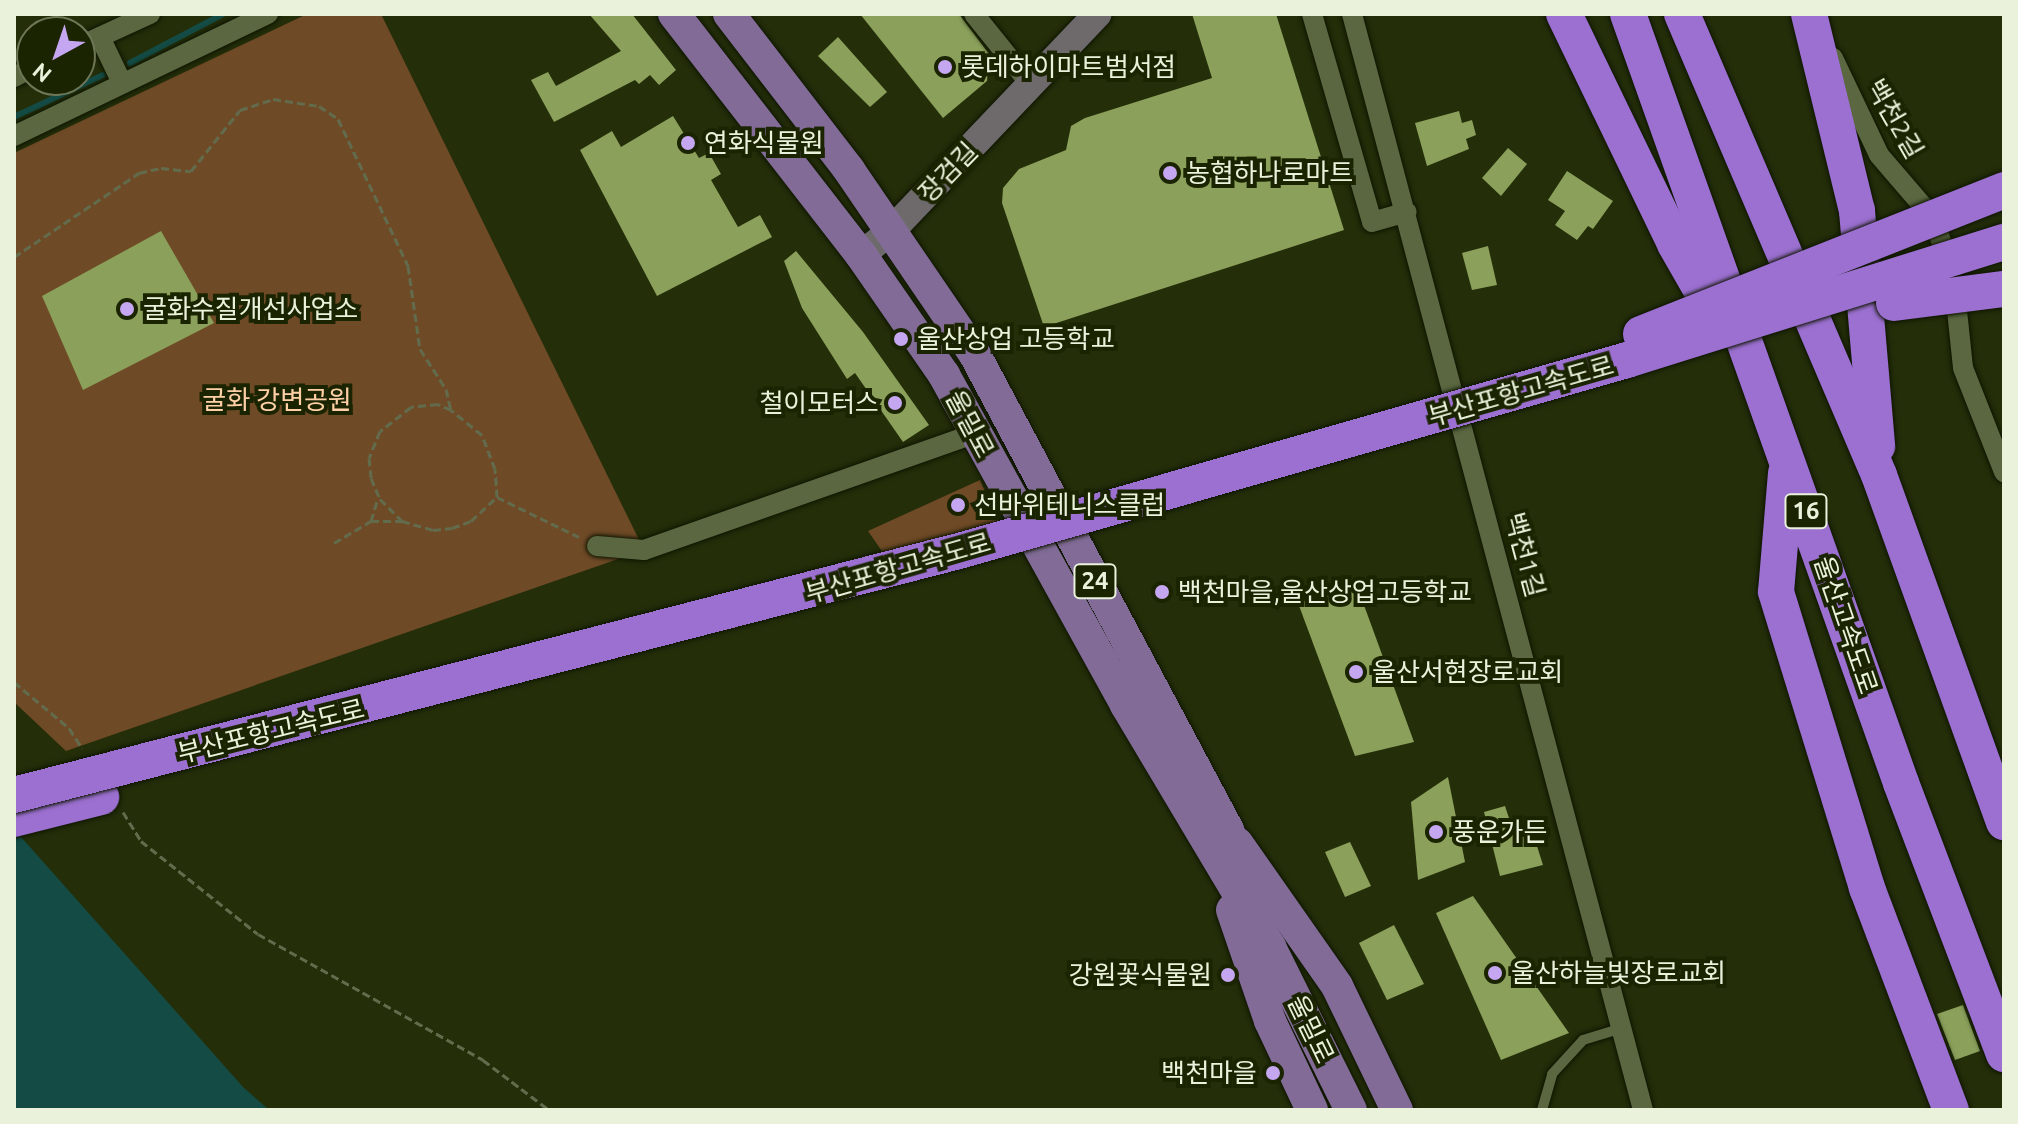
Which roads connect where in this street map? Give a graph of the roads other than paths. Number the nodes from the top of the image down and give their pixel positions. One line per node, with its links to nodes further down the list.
1 (150, 14): 13 (street)
2 (268, 14): 15 (street)
3 (674, 14): 22 (main road, 울밀로 / 24)
4 (729, 14): 20 (main road, 울밀로 / 24)
5 (974, 14): 16 (street)
6 (1098, 14): 16 (main road, 장검길)
7 (1312, 14): 19 (street)
8 (1352, 14): 19 (street, 백천1길)
9 (1564, 14): 26 (highway)
10 (1628, 14): 26 (highway, 울산고속도로 / 16)
11 (1682, 14): 31 (highway)
12 (1812, 14): 30 (street, 백천2길); 31 (highway)
13 (100, 37): 14 (street); 15 (street)
14 (96, 39)
15 (122, 83): 17 (street)
16 (1031, 85): 20 (main road, 장검길)
17 (14, 136)
18 (2004, 190): 27 (highway, bridge)
19 (1407, 212): 39 (street, 백천1길)
20 (892, 230): 22 (main road, 장검길); 38 (main road, 울밀로 / 24)
21 (2004, 242): 27 (highway, 부산포항고속도로, bridge)
22 (861, 255): 28 (main road, 울밀로 / 24)
23 (2004, 267): 25 (highway, 부산포항고속도로, bridge)
24 (2004, 289): 25 (highway, bridge)
25 (1894, 303): 36 (highway, 부산포항고속도로)
26 (1770, 409): 29 (highway, 울산고속도로 / 16)
27 (1424, 419): 35 (highway, 부산포항고속도로, bridge)
28 (976, 433): 32 (street); 38 (main road, 울밀로 / 24)
29 (1787, 459): 40 (highway, 울산고속도로 / 16); 46 (highway)
30 (2004, 472)
31 (1879, 475): 33 (highway)
32 (597, 546)
33 (1947, 654): 34 (highway); 37 (highway)
34 (2004, 751)
35 (14, 795)
36 (14, 819)
37 (2004, 822)
38 (1218, 836): 41 (main road); 42 (main road, 울밀로 / 24); 43 (main road)
39 (1622, 1028): 44 (lane); 45 (street, 백천1길)
40 (2004, 1054)
41 (1312, 1110)
42 (1351, 1110)
43 (1397, 1110)
44 (1542, 1110)
45 (1643, 1110)
46 (1951, 1110)

